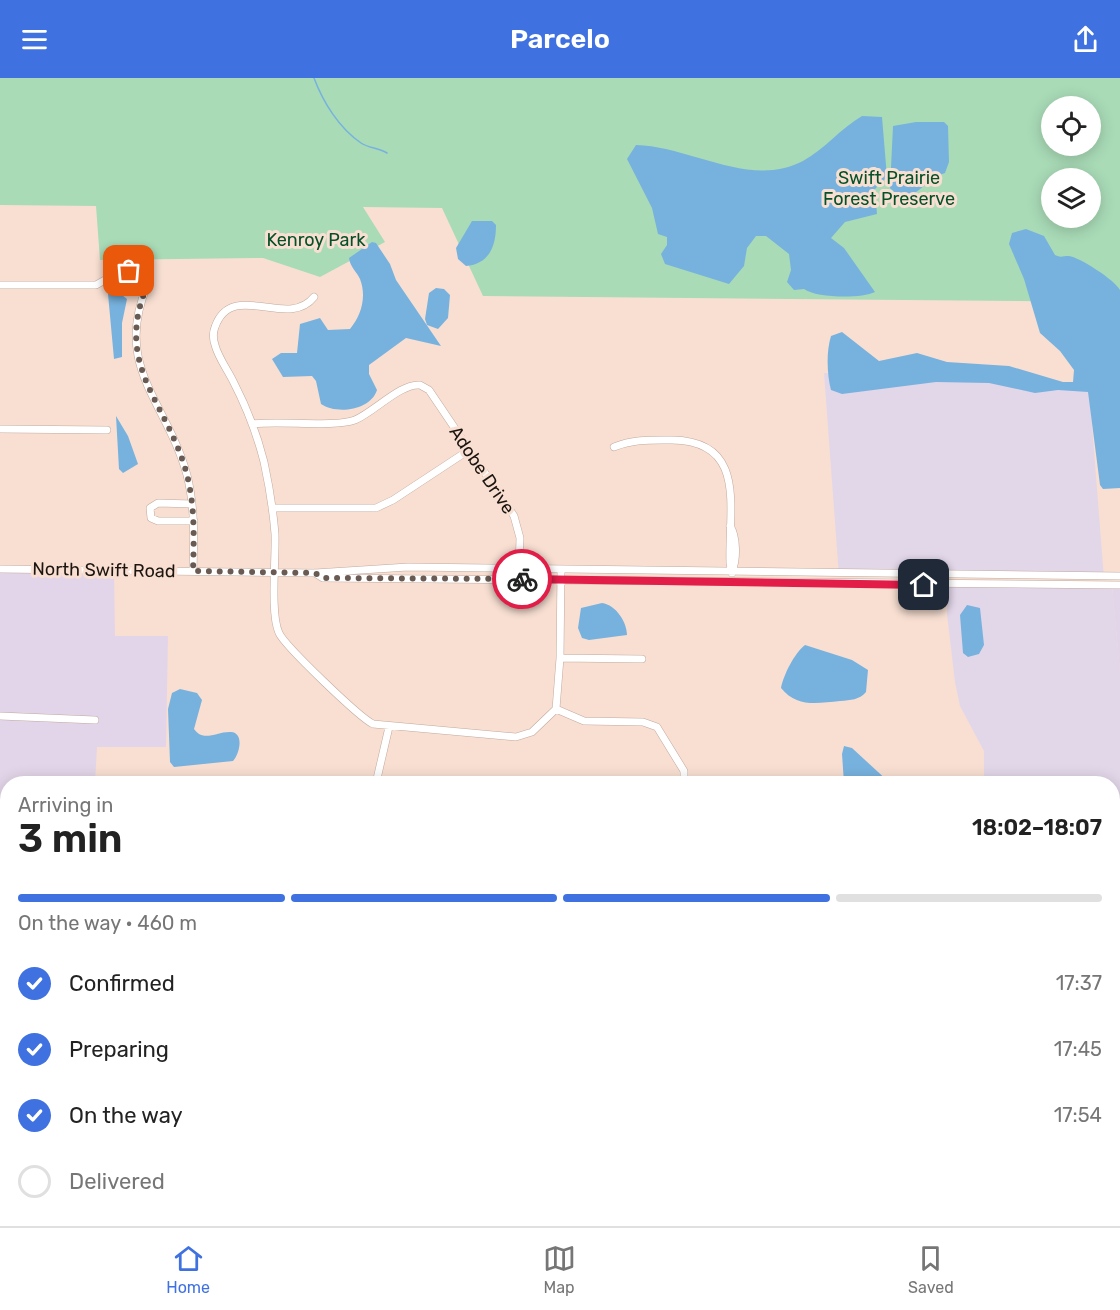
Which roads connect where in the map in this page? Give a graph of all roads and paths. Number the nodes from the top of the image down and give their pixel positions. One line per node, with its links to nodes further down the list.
1 (133, 272): 2 (street); 3 (street); 3 (street)
2 (0, 285)
3 (147, 286): 10 (street)
4 (314, 297): 5 (street)
5 (252, 424): 9 (street, Adobe Drive); 11 (street)
6 (0, 429): 7 (street)
7 (107, 430)
8 (614, 447): 17 (street)
9 (469, 450): 11 (street); 14 (street, Adobe Drive)
10 (192, 504): 12 (street); 12 (street)
11 (273, 508): 18 (street)
12 (194, 521): 16 (street)
13 (0, 569): 16 (street, North Swift Road)
14 (519, 569): 15 (street, North Swift Road); 19 (street, North Swift Road)
15 (561, 569): 17 (street, North Swift Road); 21 (street)
16 (193, 571): 18 (street, North Swift Road)
17 (732, 571): 20 (street, North Swift Road); 22 (street)
18 (275, 572): 19 (street, North Swift Road); 29 (street)
19 (315, 573): 21 (street, North Swift Road)
20 (1120, 576)
21 (561, 580): 22 (street, North Swift Road); 24 (street)
22 (732, 582): 23 (street, North Swift Road)
23 (1120, 585)
24 (560, 658): 25 (street); 26 (street)
25 (642, 659)
26 (556, 709): 29 (street); 31 (street)
27 (0, 716): 28 (street)
28 (95, 720)
29 (389, 727): 30 (street)
30 (378, 776)
31 (684, 776)

